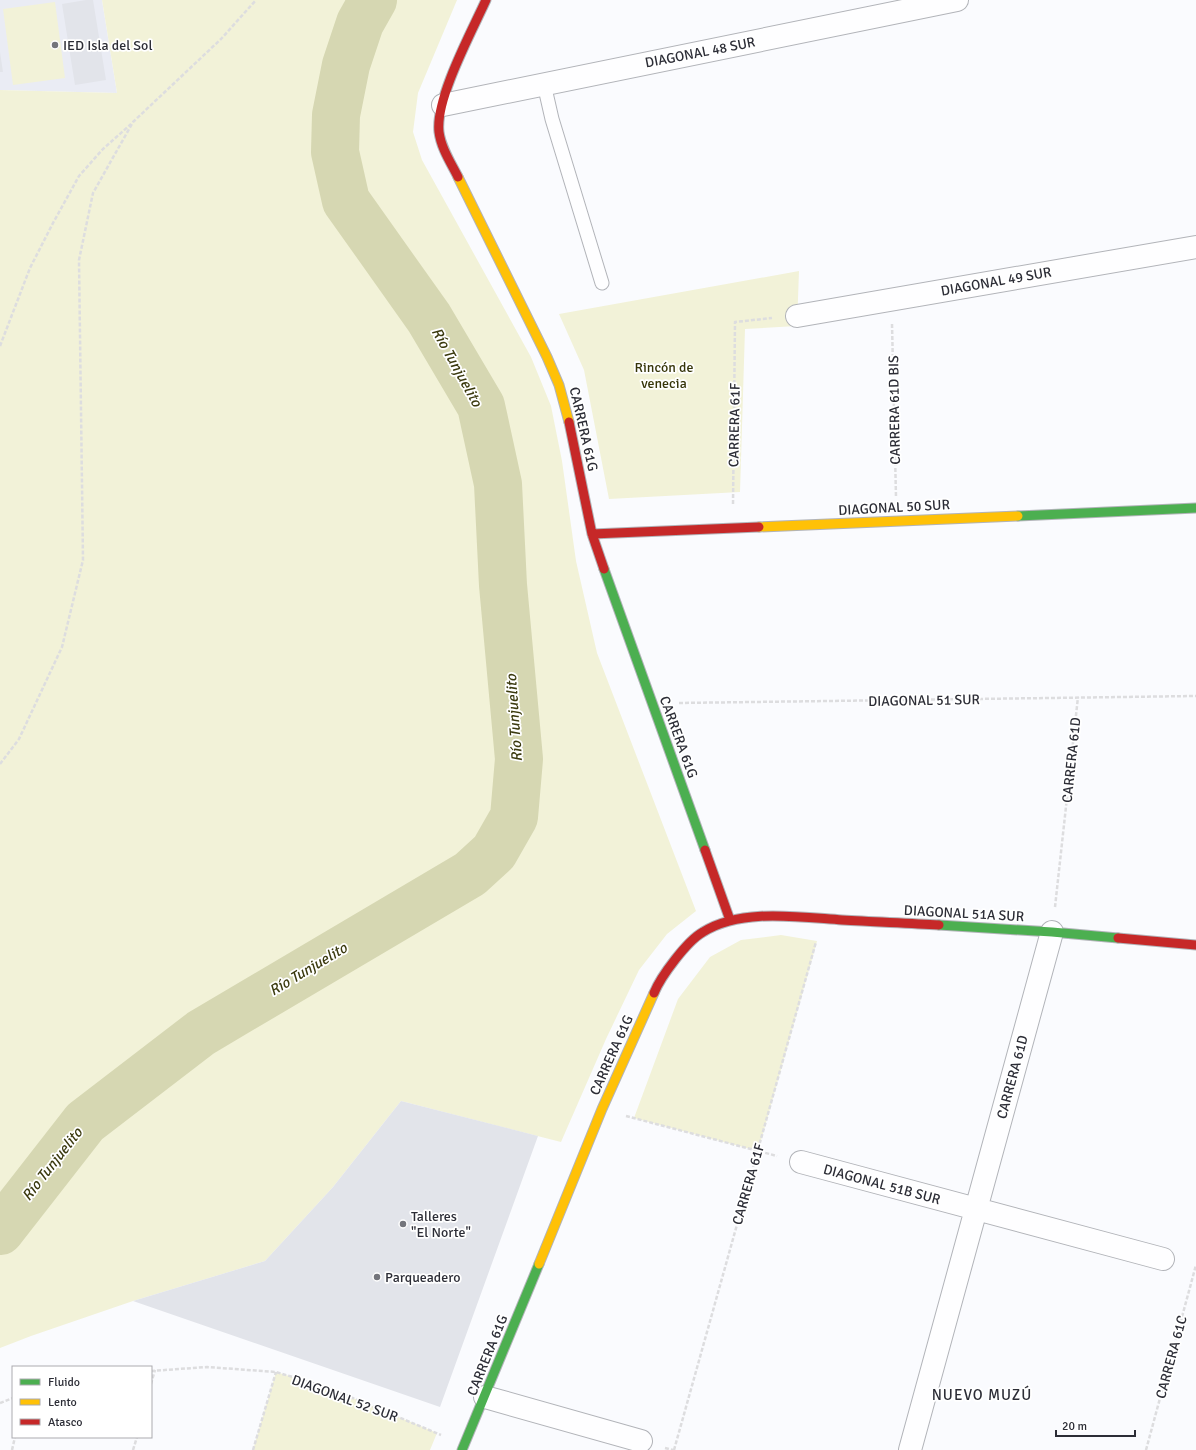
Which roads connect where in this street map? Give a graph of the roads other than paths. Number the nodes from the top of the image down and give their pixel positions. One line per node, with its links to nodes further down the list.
1 (486, 0): 4 (street, CARRERA 61G)
2 (957, 0): 3 (street, DIAGONAL 48 SUR)
3 (544, 84): 4 (street, DIAGONAL 48 SUR); 6 (lane)
4 (443, 105): 9 (street, CARRERA 61G)
5 (1196, 247): 7 (street, DIAGONAL 49 SUR)
6 (602, 283)
7 (797, 316)
8 (1196, 508): 9 (street, DIAGONAL 50 SUR)
9 (592, 534): 10 (street, CARRERA 61G)
10 (730, 920): 11 (street, DIAGONAL 51A SUR); 16 (street, CARRERA 61G)
11 (1052, 932): 12 (street, DIAGONAL 51A SUR); 14 (street, CARRERA 61D)
12 (1196, 945)
13 (801, 1162): 14 (street, DIAGONAL 51B SUR)
14 (976, 1209): 15 (street, DIAGONAL 51B SUR); 19 (street, CARRERA 61D)
15 (1163, 1259)
16 (485, 1397): 17 (street); 18 (street, CARRERA 61G)
17 (641, 1441)
18 (463, 1447)
19 (910, 1450)

